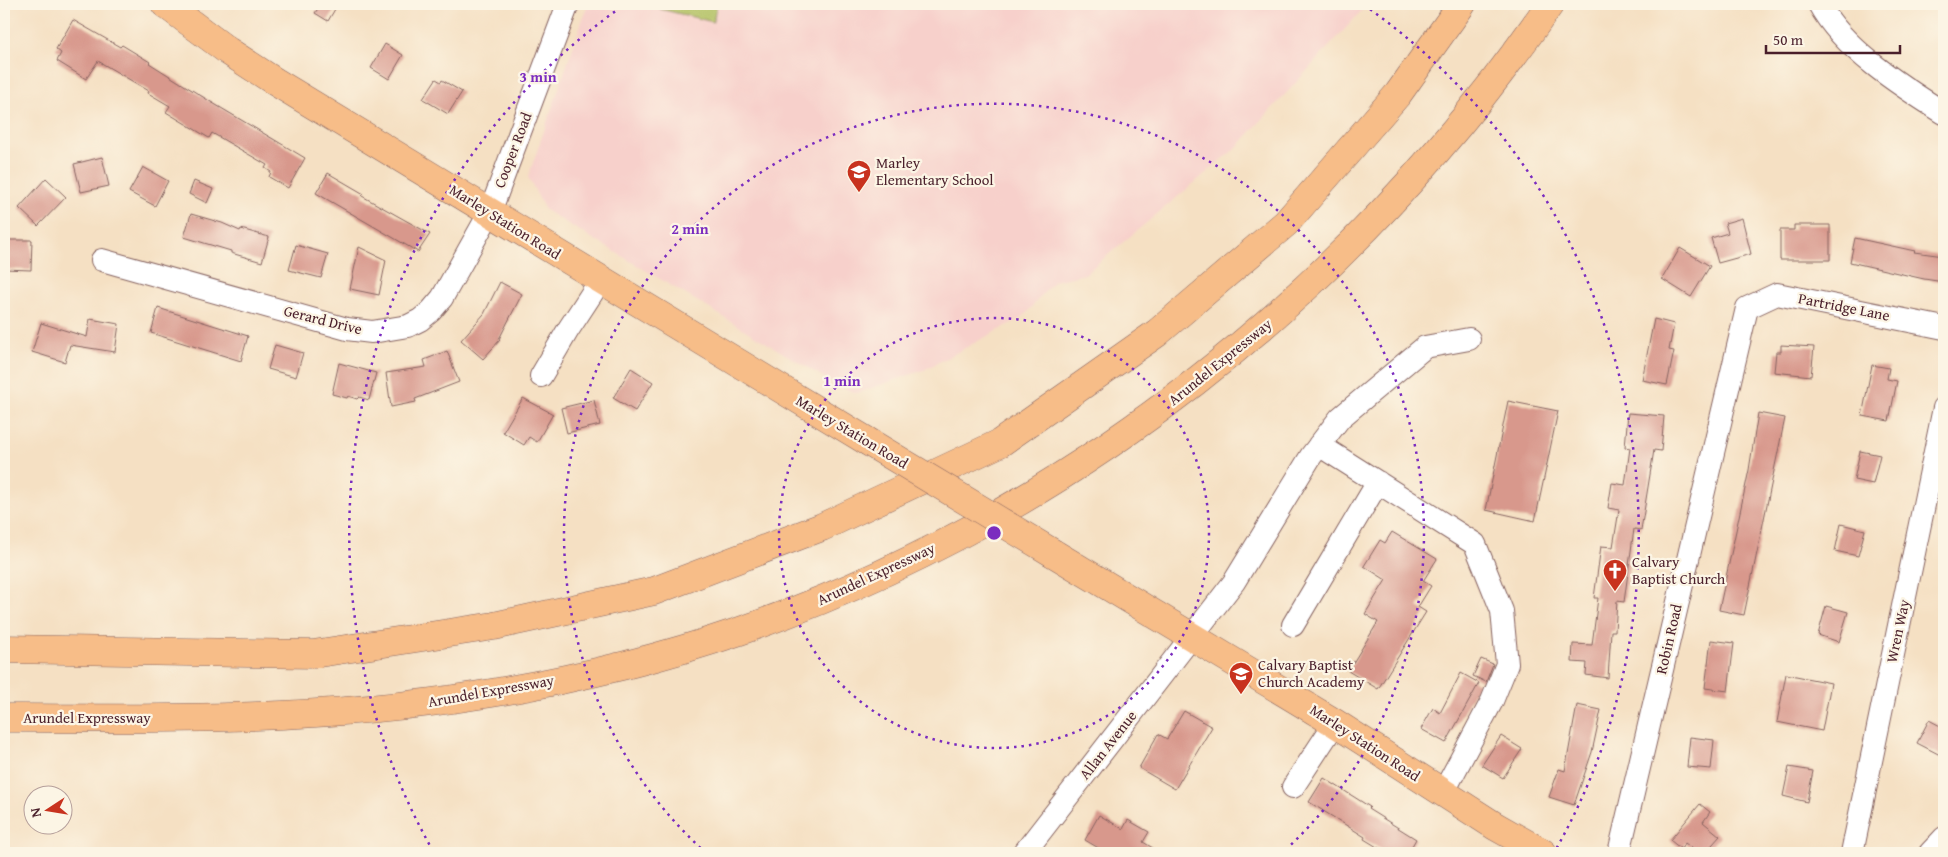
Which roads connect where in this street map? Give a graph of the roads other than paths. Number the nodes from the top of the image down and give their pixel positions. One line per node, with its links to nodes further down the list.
1 (165, 4): 7 (main road, Marley Station Road)
2 (568, 4): 7 (street, Cooper Road)
3 (1462, 4): 19 (main road)
4 (1550, 4): 20 (main road, Arundel Expressway)
5 (1819, 4): 6 (street)
6 (1944, 113)
7 (490, 212): 8 (street, Gerard Drive); 9 (main road, Marley Station Road)
8 (102, 260)
9 (600, 281): 13 (street); 18 (main road, Marley Station Road, bridge)
10 (1747, 308): 11 (street, Partridge Lane); 27 (street, Robin Road)
11 (1944, 328)
12 (1469, 339): 15 (street, Allan Avenue)
13 (541, 376)
14 (1944, 408): 28 (street, Wren Way)
15 (1319, 445): 16 (street); 18 (street, Allan Avenue)
16 (1378, 482): 17 (street); 23 (street)
17 (1292, 625)
18 (1193, 636): 21 (main road, Marley Station Road); 25 (street, Allan Avenue)
19 (4, 649)
20 (4, 718)
21 (1335, 723): 22 (street); 23 (main road, Marley Station Road)
22 (1294, 787)
23 (1443, 793): 26 (main road, Marley Station Road)
24 (1944, 838): 29 (street)
25 (1024, 853)
26 (1543, 853)
27 (1619, 853)
28 (1852, 853)
29 (1930, 853)

